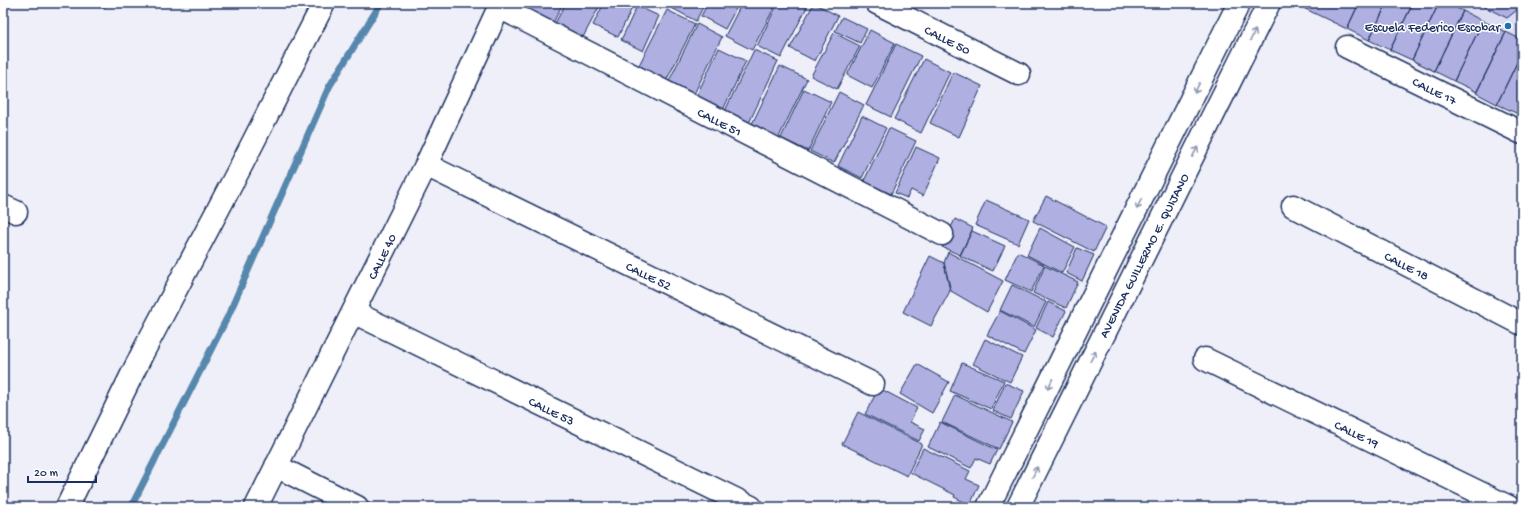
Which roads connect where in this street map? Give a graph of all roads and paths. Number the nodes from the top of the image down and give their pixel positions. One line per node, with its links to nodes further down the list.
1 (324, 3): 21 (street)
2 (877, 3): 8 (street, CALLE 50)
3 (1239, 3): 7 (street, AVENIDA GUILLERMO E. QUIJANO)
4 (1269, 3): 9 (street, AVENIDA GUILLERMO E. QUIJANO, one-way to 4)
5 (500, 5): 11 (street, CALLE 40); 13 (street, CALLE 51)
6 (1347, 47): 10 (street, CALLE 17)
7 (1206, 68): 9 (street); 18 (street, AVENIDA GUILLERMO E. QUIJANO, one-way to 18)
8 (1019, 74)
9 (1230, 81): 19 (street, AVENIDA GUILLERMO E. QUIJANO, one-way to 9)
10 (1522, 133)
11 (426, 165): 14 (street, CALLE 40); 17 (street, CALLE 52)
12 (1293, 206): 15 (street, CALLE 18)
13 (942, 234)
14 (353, 312): 20 (street, CALLE 40); 24 (street, CALLE 53)
15 (1522, 324)
16 (1205, 359): 27 (street, CALLE 19)
17 (873, 384)
18 (1029, 426): 19 (street); 25 (street, AVENIDA GUILLERMO E. QUIJANO)
19 (1052, 438): 26 (street, AVENIDA GUILLERMO E. QUIJANO, one-way to 19)
20 (276, 466): 22 (street, CALLE 40); 23 (street)
21 (67, 507)
22 (256, 507)
23 (357, 507)
24 (751, 507)
25 (988, 507)
26 (1018, 507)
27 (1509, 507)

